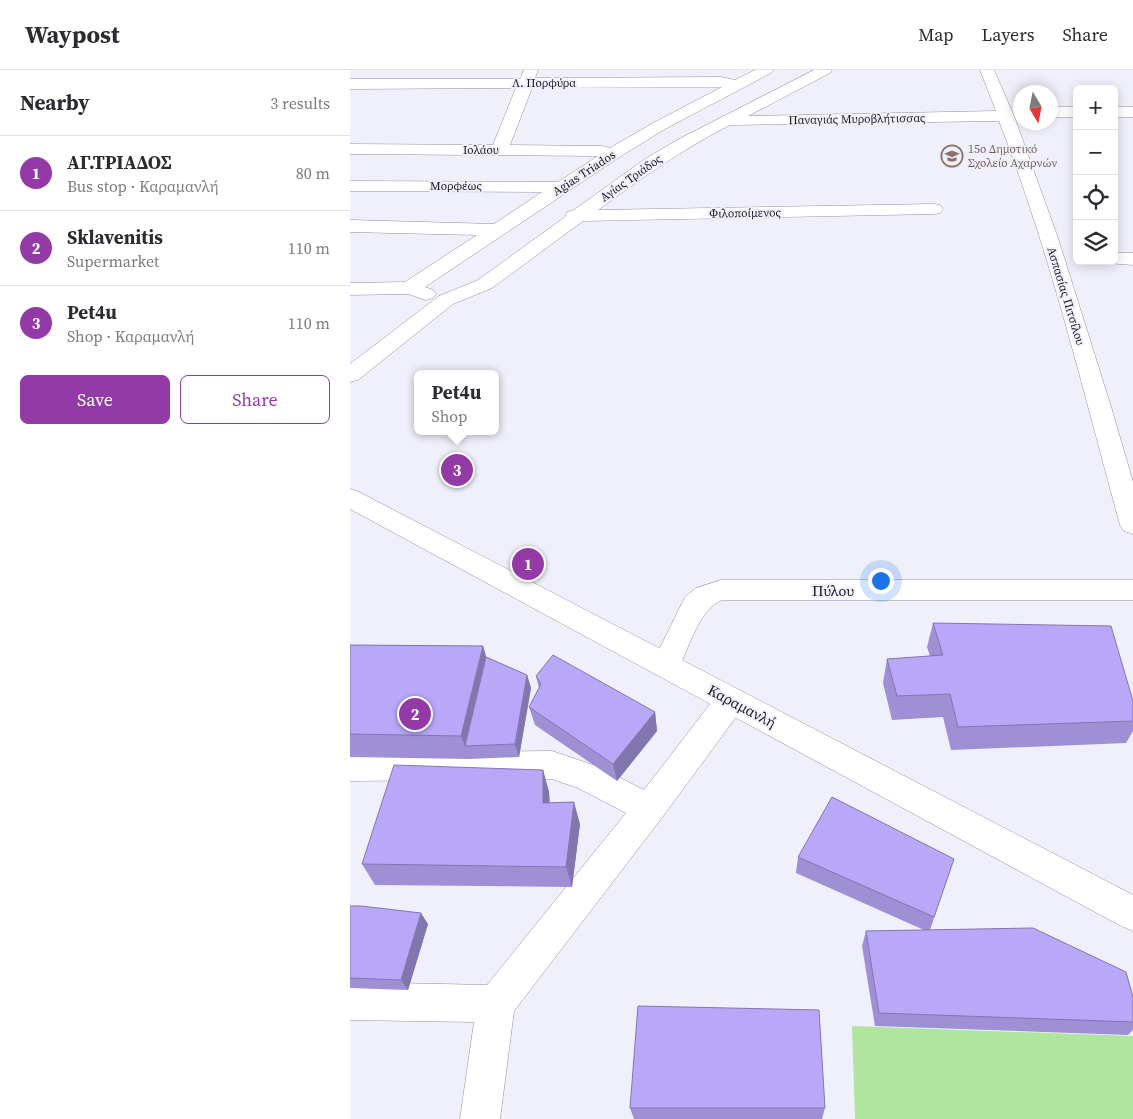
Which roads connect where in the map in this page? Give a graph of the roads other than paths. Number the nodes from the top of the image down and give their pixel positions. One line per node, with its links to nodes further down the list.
1 (766, 70): 7 (street, Agias Triados)
2 (804, 70): 13 (street, Αγίας Τριάδος)
3 (825, 70): 13 (street, Αγίας Τριάδος)
4 (987, 70): 12 (street, Ασπασίας Πιτσίλου)
5 (528, 77): 6 (street, Λ. Πορφύρα); 7 (street, Λ. Πορφύρα); 15 (street)
6 (350, 84)
7 (738, 85): 16 (street, Agias Triados)
8 (1058, 112): 9 (street)
9 (1073, 112)
10 (1118, 112): 11 (street)
11 (1133, 112)
12 (1010, 113): 13 (street, Παναγιάς Μυροβλήτισσας); 26 (street, Ασπασίας Πιτσίλου)
13 (716, 119): 20 (street, Αγίας Τριάδος); 21 (street, Αγίας Τριάδος)
14 (350, 149): 15 (street, Ιολάου)
15 (499, 151): 16 (street, Ιολάου)
16 (612, 154): 18 (street, Agias Triados)
17 (350, 186): 18 (street, Μορφέως)
18 (563, 187): 23 (street, Agias Triados)
19 (934, 209): 21 (street, Φιλοποίμενος)
20 (557, 211): 21 (street, Φιλοποίμενος)
21 (577, 217): 31 (street, Αγίας Τριάδος)
22 (350, 226): 23 (street)
23 (498, 230): 30 (street, Agias Triados)
24 (1118, 259): 25 (street)
25 (1133, 259)
26 (1056, 260): 27 (street); 34 (street, Ασπασίας Πιτσίλου)
27 (1073, 260)
28 (465, 275): 31 (street, Αγίας Τριάδος)
29 (350, 288): 30 (street)
30 (410, 288): 31 (street)
31 (446, 300): 32 (street, Αγίας Τριάδος)
32 (350, 374)
33 (350, 498): 36 (street, Καραμανλή)
34 (1133, 526)
35 (1133, 590): 36 (street, Πύλου)
36 (666, 666): 37 (street, Καραμανλή)
37 (731, 700): 39 (street); 40 (street, Καραμανλή)
38 (350, 767): 39 (street)
39 (650, 809): 42 (street)
40 (1133, 914)
41 (350, 1002): 42 (street)
42 (496, 1004): 43 (street)
43 (480, 1119)

